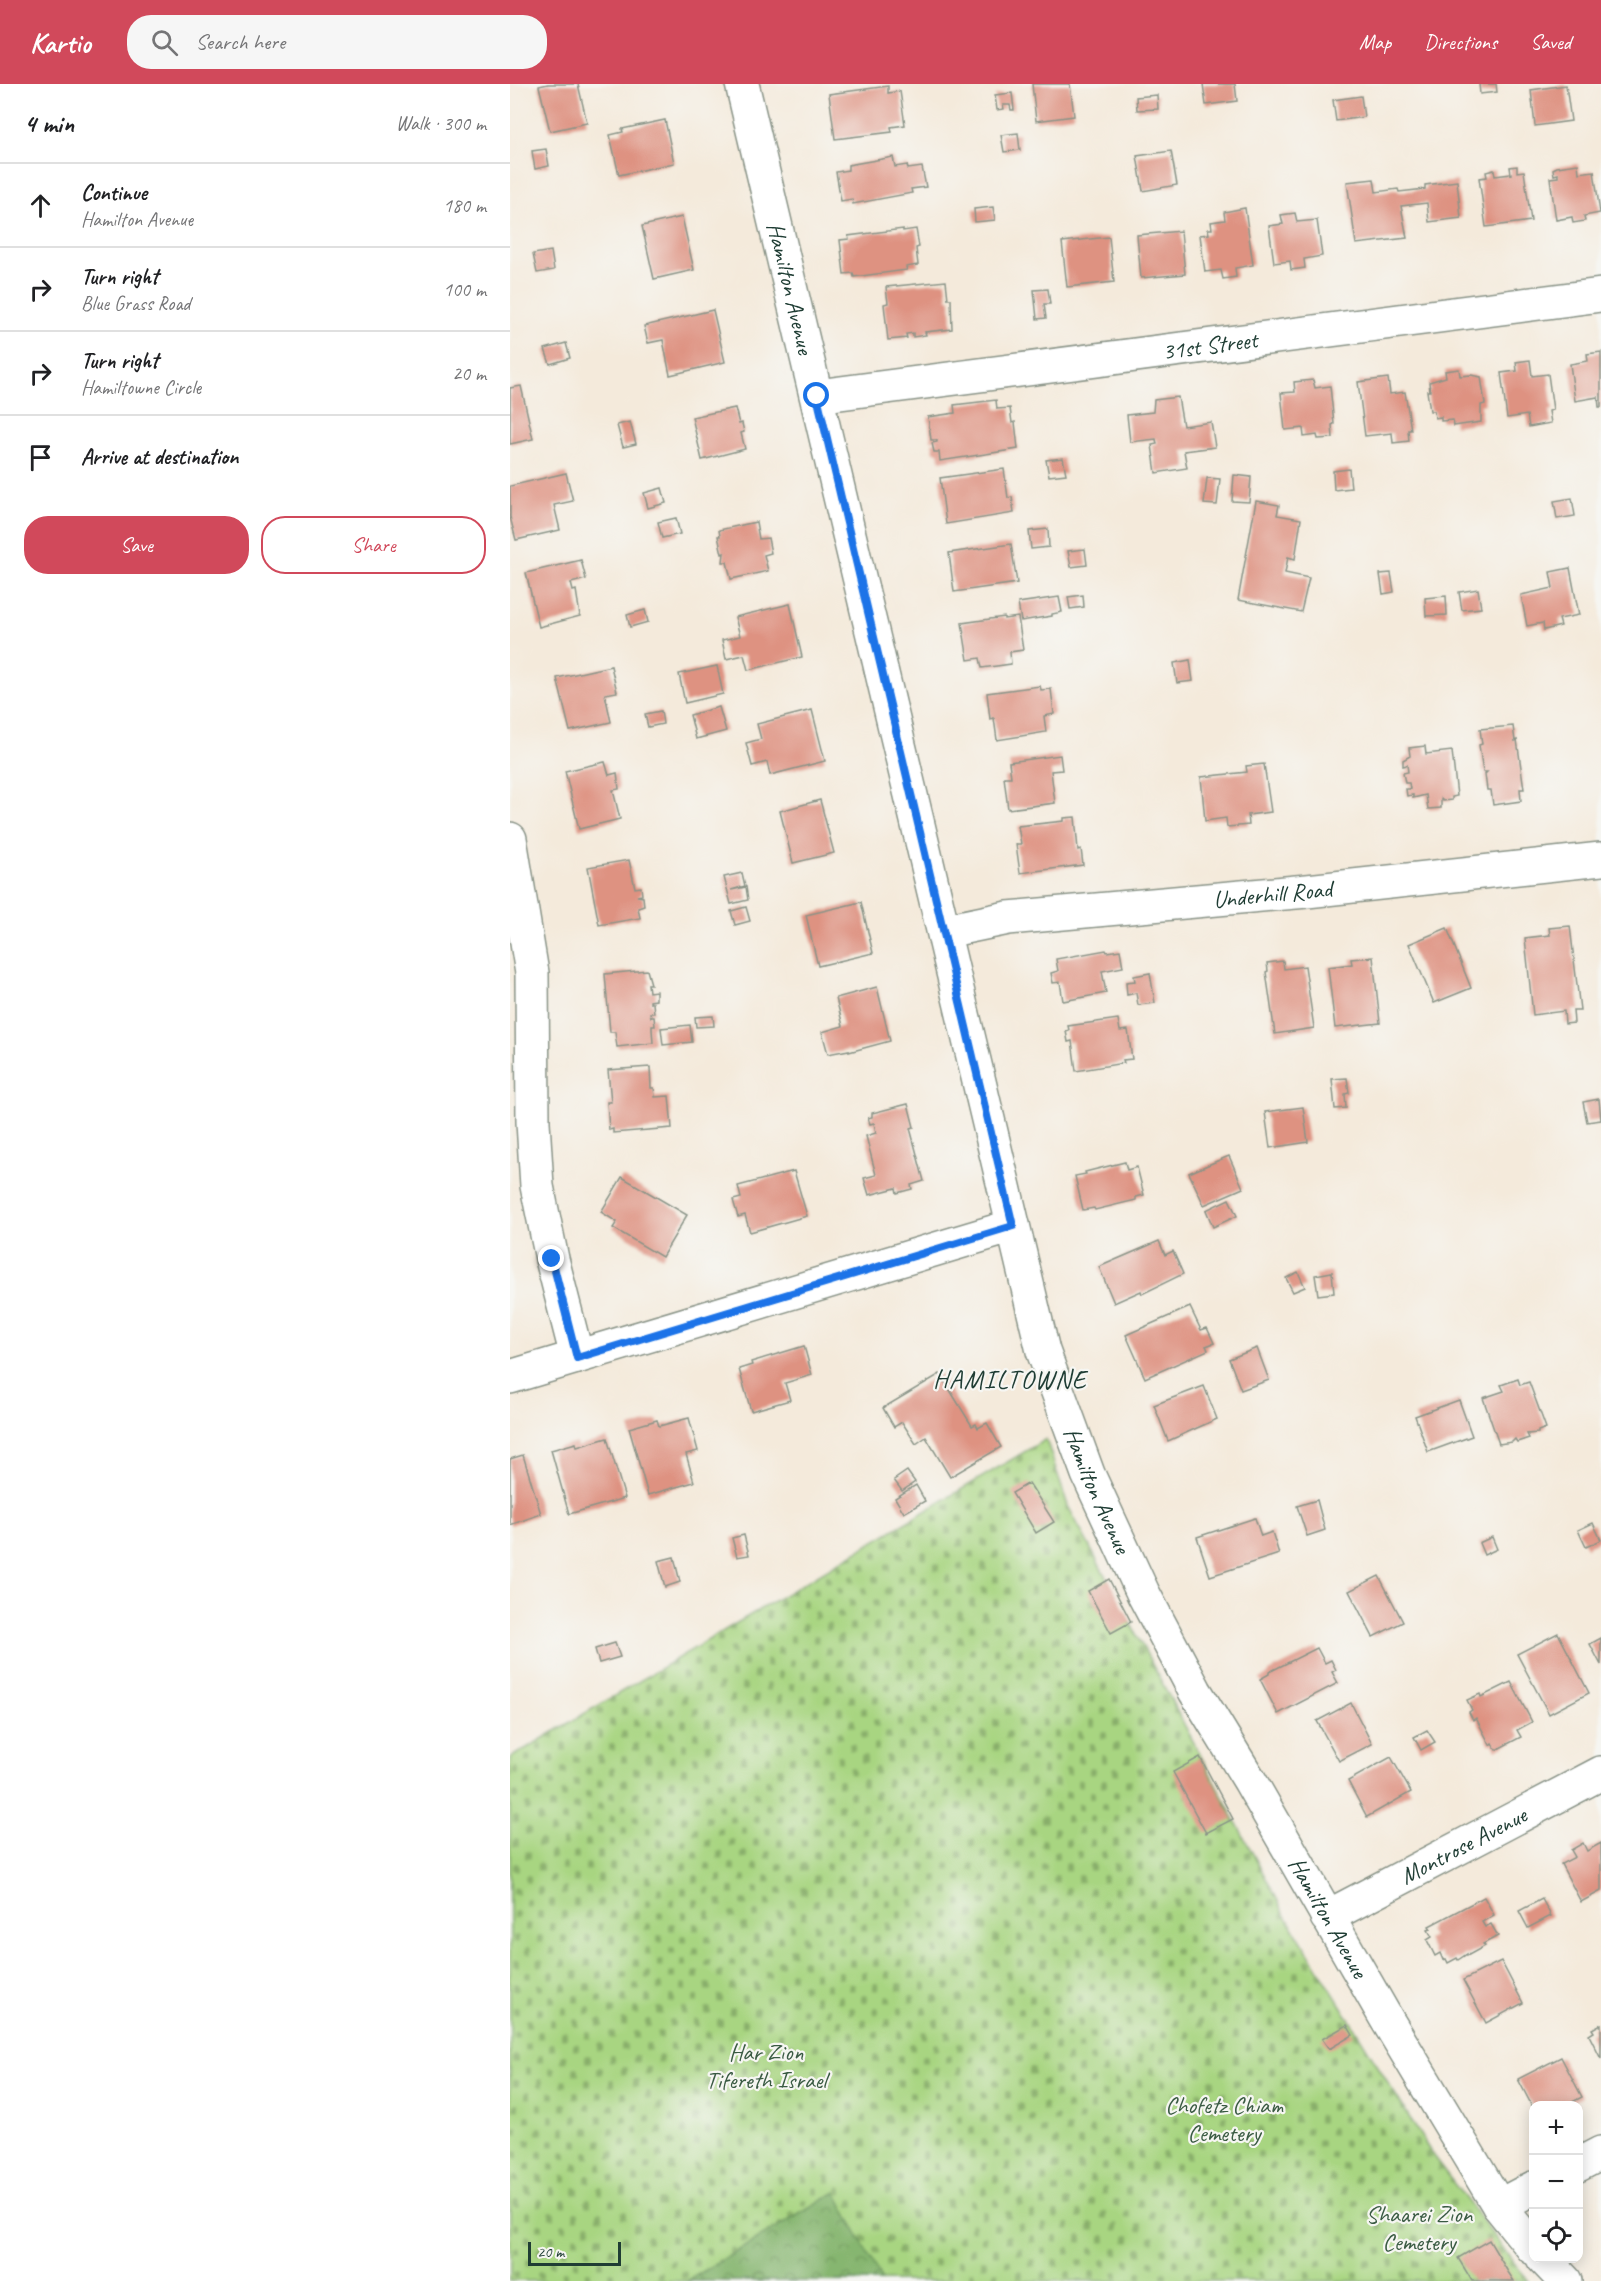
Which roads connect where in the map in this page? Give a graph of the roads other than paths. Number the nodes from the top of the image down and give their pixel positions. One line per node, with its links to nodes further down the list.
1 (742, 84): 3 (street, Hamilton Avenue)
2 (1601, 295): 3 (street, 31st Street)
3 (817, 396): 6 (street, Hamilton Avenue)
4 (510, 839): 8 (street)
5 (1601, 859): 6 (street, Underhill Road)
6 (945, 931): 7 (street, Hamilton Avenue)
7 (1013, 1226): 8 (street); 11 (street, Hamilton Avenue)
8 (577, 1358): 9 (street)
9 (510, 1377)
10 (1601, 1773): 11 (street, Montrose Avenue)
11 (1327, 1917): 15 (street, Hamilton Avenue)
12 (1601, 2153): 13 (street)
13 (1583, 2162)
14 (1529, 2190): 15 (street)
15 (1499, 2206): 16 (street, Hamilton Avenue)
16 (1529, 2243)
17 (1547, 2263): 18 (street)
18 (1565, 2281)

